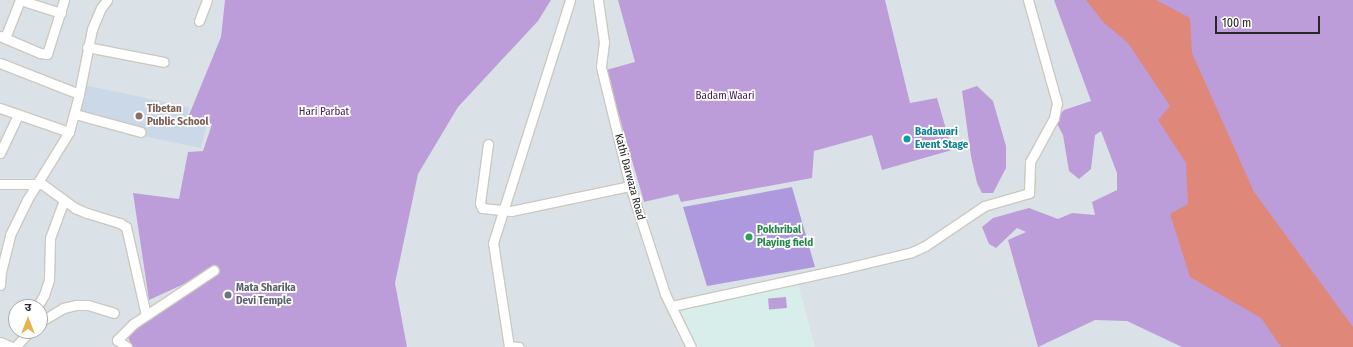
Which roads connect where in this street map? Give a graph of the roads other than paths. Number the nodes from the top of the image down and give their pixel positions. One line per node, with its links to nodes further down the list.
1 (20, 0): 8 (street); 10 (street)
2 (64, 0): 8 (street)
3 (108, 0): 11 (street)
4 (207, 0): 9 (street)
5 (570, 0): 26 (street)
6 (598, 0): 24 (street, Kathi Darwaza Road)
7 (1028, 0): 30 (street)
8 (61, 13): 10 (street)
9 (199, 21)
10 (3, 37)
11 (87, 47): 12 (street); 14 (street)
12 (164, 62)
13 (0, 63): 14 (street)
14 (79, 94): 16 (street)
15 (0, 108): 17 (street)
16 (75, 114): 18 (street); 19 (street)
17 (18, 115): 18 (street); 21 (street)
18 (69, 132): 22 (street)
19 (141, 132)
20 (488, 144): 26 (street)
21 (0, 153)
22 (38, 182): 23 (street); 25 (street); 28 (street)
23 (0, 184)
24 (630, 186): 26 (street); 30 (street, Kathi Darwaza Road)
25 (64, 200): 29 (street); 32 (street)
26 (504, 211): 39 (street)
27 (214, 270): 32 (street)
28 (0, 285)
29 (41, 299)
30 (672, 306): 41 (street, Kathi Darwaza Road)
31 (114, 312): 33 (street)
32 (146, 315): 38 (street)
33 (48, 317)
34 (22, 339): 37 (street)
35 (0, 342): 36 (street)
36 (12, 347)
37 (15, 347)
38 (127, 347)
39 (509, 347): 40 (street)
40 (519, 347)
41 (688, 347)

